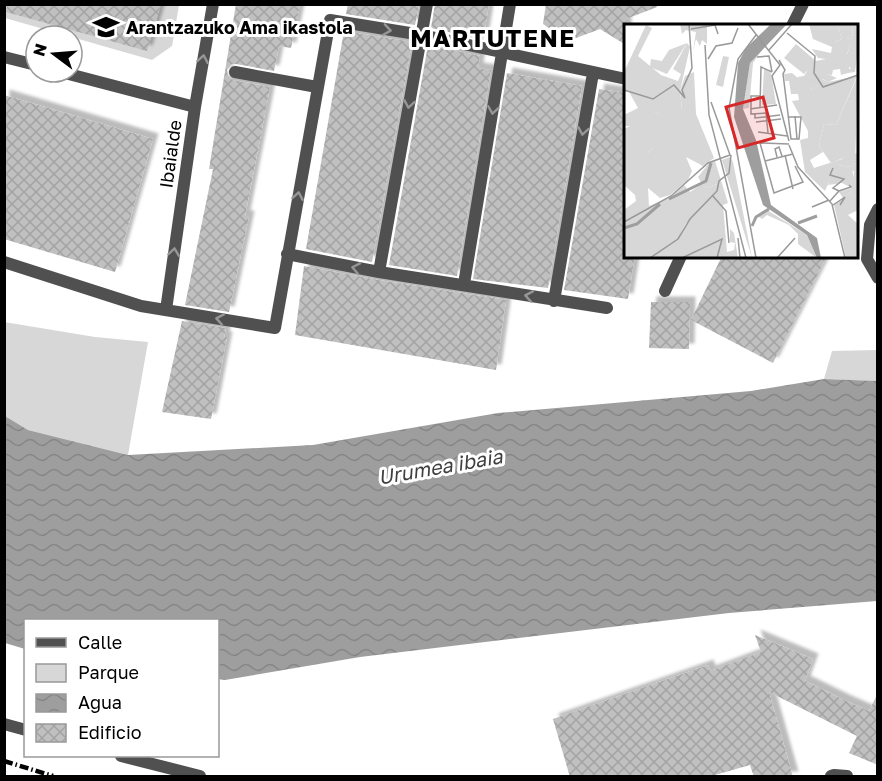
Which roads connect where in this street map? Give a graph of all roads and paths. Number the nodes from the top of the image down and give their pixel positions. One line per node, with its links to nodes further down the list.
1 (213, 4): 15 (street, Ibaialde, one-way to 1)
2 (427, 4): 6 (street)
3 (510, 4): 7 (street)
4 (803, 4): 5 (street)
5 (793, 24)
6 (422, 35): 7 (street); 14 (street, one-way to 6); 20 (street, one-way to 20)
7 (502, 53): 11 (street); 22 (street, one-way to 22)
8 (4, 57): 9 (street)
9 (24, 62)
10 (235, 72): 14 (street)
11 (593, 73): 13 (street); 24 (street, one-way to 24)
12 (84, 78): 15 (street)
13 (624, 79)
14 (317, 87): 17 (street, one-way to 14)
15 (195, 107): 26 (street, Ibaialde, one-way to 15)
16 (878, 209): 21 (street)
17 (287, 254): 20 (street, one-way to 17); 26 (street, one-way to 26)
18 (680, 258): 23 (street)
19 (4, 262): 26 (street)
20 (379, 272): 22 (street)
21 (878, 278)
22 (464, 284): 24 (street, one-way to 22)
23 (664, 291)
24 (554, 301): 25 (street)
25 (607, 308)
26 (166, 310)
27 (4, 724): 28 (street)
28 (24, 729)
29 (125, 757): 30 (street)
30 (200, 777)
31 (831, 777): 32 (street)
32 (847, 777)

